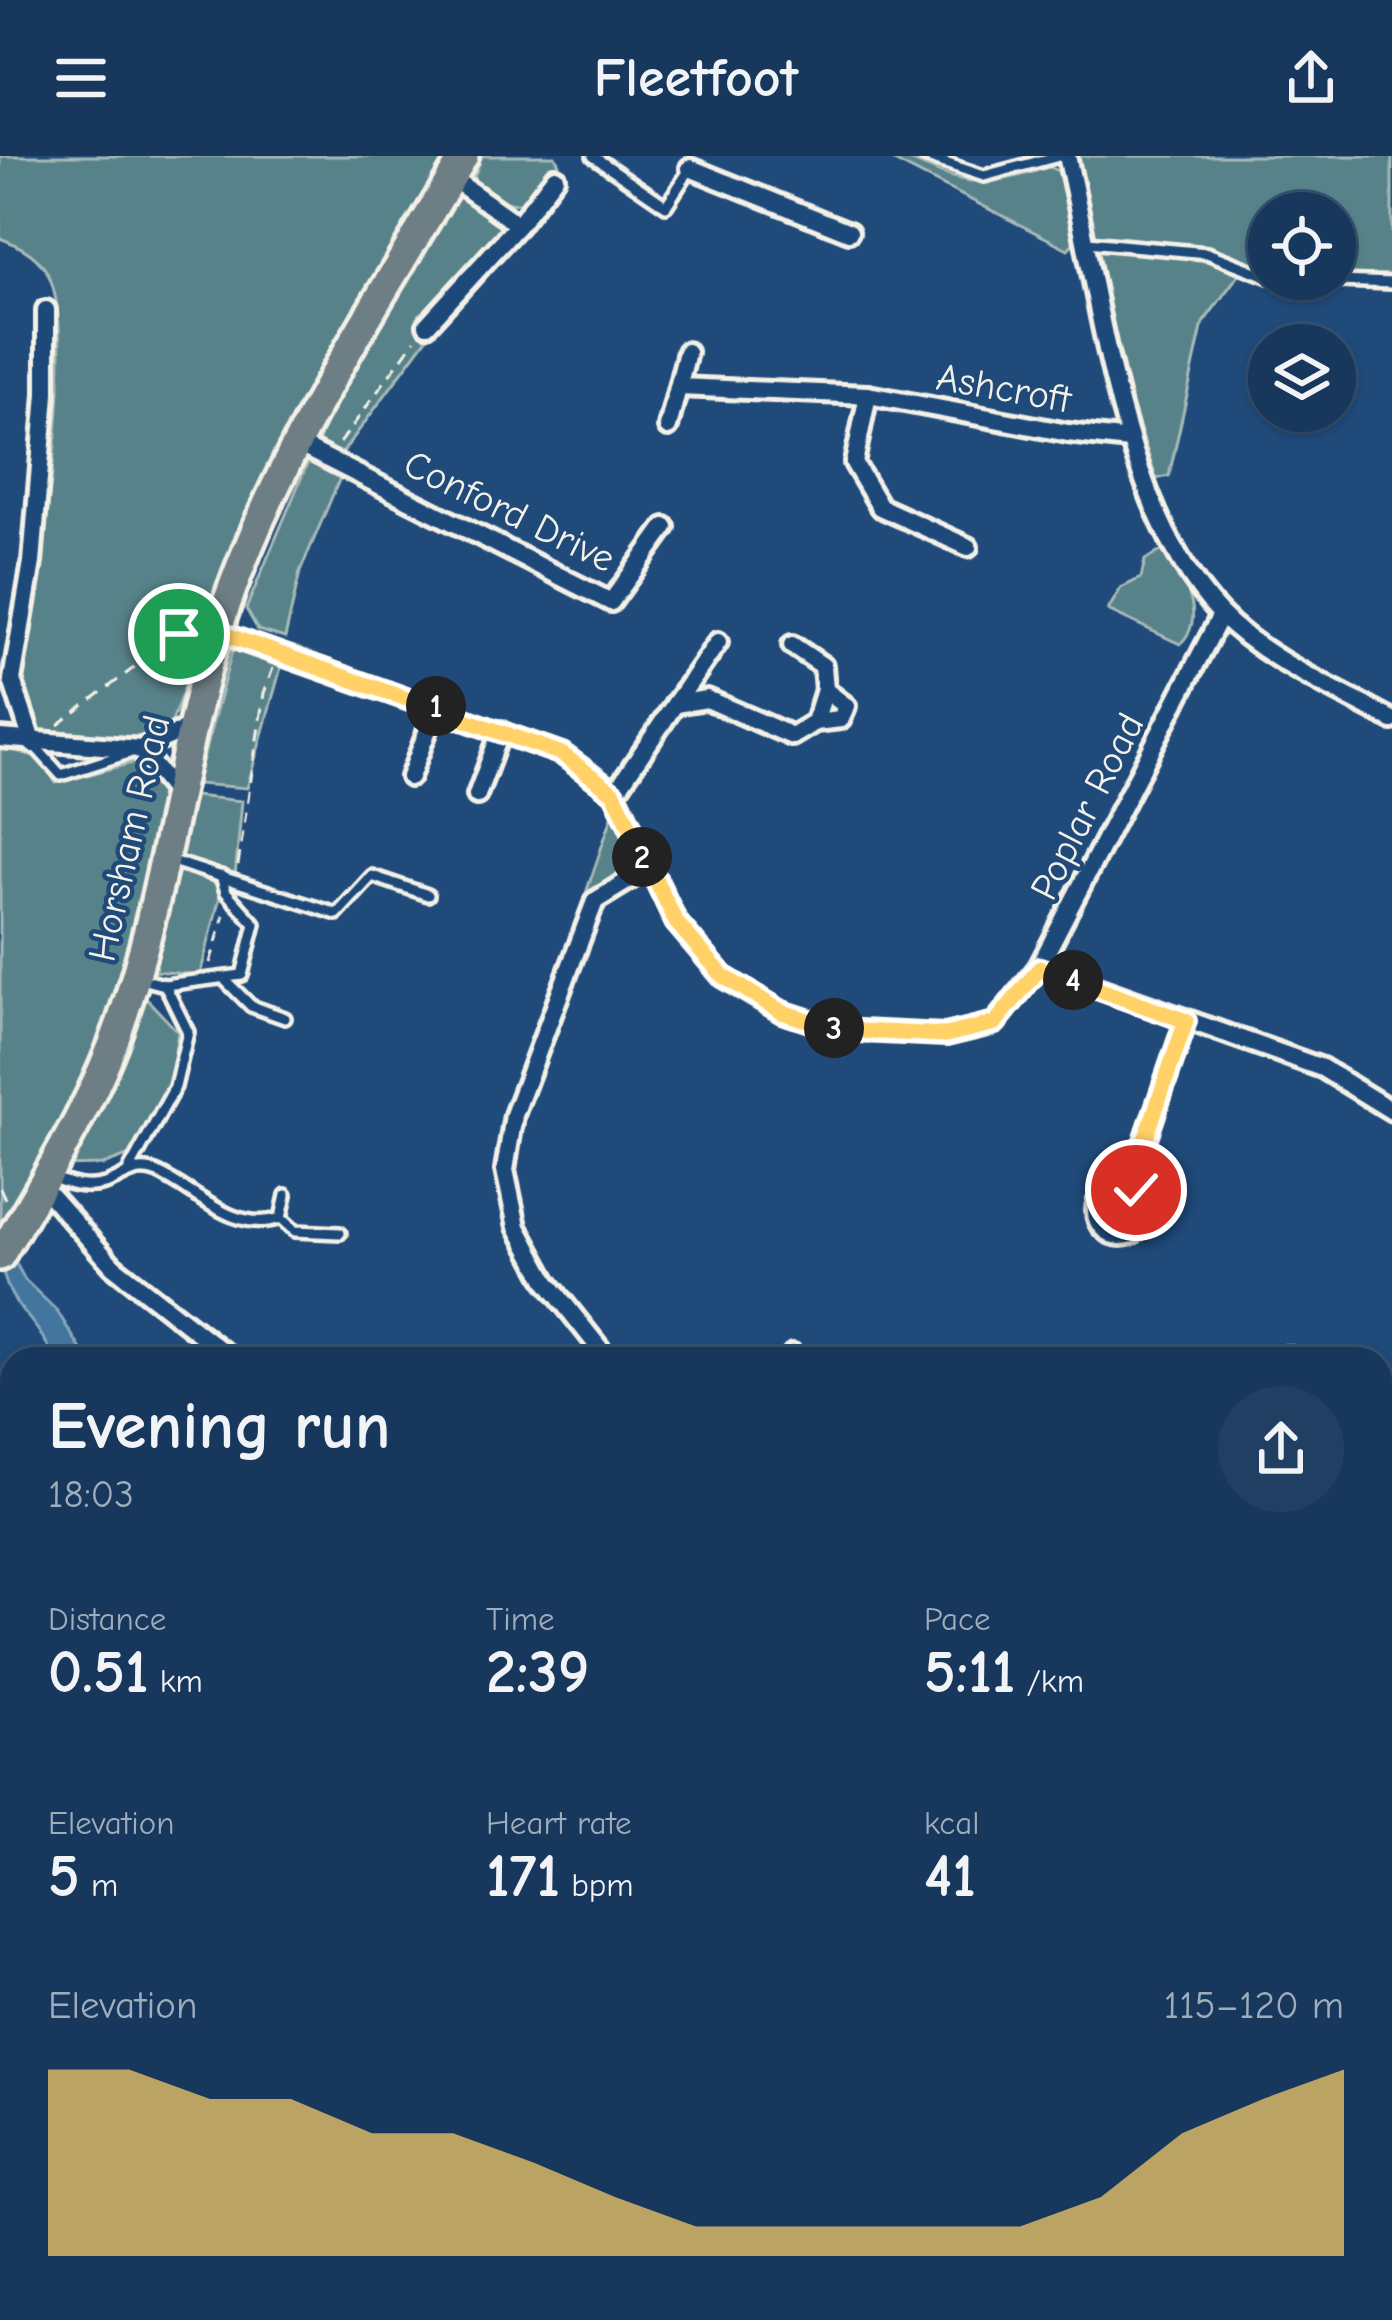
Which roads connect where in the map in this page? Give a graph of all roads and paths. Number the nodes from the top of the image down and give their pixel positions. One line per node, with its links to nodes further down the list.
1 (593, 156): 5 (lane)
2 (924, 156): 3 (lane)
3 (1063, 156): 9 (street)
4 (458, 167): 7 (street, Horsham Road); 20 (main road, Horsham Road)
5 (690, 168): 8 (street)
6 (555, 176): 7 (street)
7 (518, 225): 14 (street)
8 (849, 232)
9 (1088, 242): 10 (lane); 19 (street)
10 (1248, 269)
11 (1356, 282): 12 (lane)
12 (1392, 283)
13 (46, 310): 35 (street)
14 (427, 325): 21 (path)
15 (687, 352): 16 (street)
16 (680, 387): 17 (street, Ashcroft); 18 (street)
17 (868, 395): 19 (street, Ashcroft); 23 (street)
18 (668, 427)
19 (1129, 440): 24 (street)
20 (300, 445): 21 (street, Conford Drive); 25 (main road, Horsham Road)
21 (329, 460): 22 (street, Conford Drive)
22 (665, 527)
23 (968, 547)
24 (1221, 615): 31 (street); 47 (street, Poplar Road)
25 (218, 632): 28 (street, Poplar Road); 32 (main road, Horsham Road); 35 (path)
26 (718, 642): 29 (street)
27 (792, 644): 29 (street)
28 (279, 653): 30 (street, Poplar Road); 44 (path)
29 (675, 704): 38 (street)
30 (437, 706): 33 (street, Poplar Road); 37 (street)
31 (1392, 720)
32 (194, 726): 36 (street); 40 (main road, Horsham Road)
33 (500, 730): 38 (street, Poplar Road); 39 (street)
34 (0, 738): 35 (street)
35 (33, 744): 36 (street); 36 (lane)
36 (140, 749): 40 (street)
37 (410, 777)
38 (614, 793): 42 (street, Poplar Road)
39 (477, 795)
40 (179, 799): 41 (main road, Horsham Road)
41 (164, 859): 43 (lane); 48 (main road, Horsham Road)
42 (647, 869): 47 (street, Poplar Road); 63 (street)
43 (221, 876): 44 (lane); 46 (lane)
44 (235, 879): 45 (lane)
45 (428, 895)
46 (230, 897): 49 (lane); 50 (path)
47 (1040, 968): 53 (street)
48 (135, 977): 51 (lane); 56 (main road, Horsham Road)
49 (226, 981): 50 (lane); 52 (lane)
50 (207, 983): 51 (lane)
51 (165, 986): 55 (lane)
52 (285, 1018)
53 (1186, 1021): 54 (street); 57 (street)
54 (1392, 1111)
55 (129, 1170): 56 (lane); 59 (lane)
56 (45, 1182): 61 (main road, Horsham Road); 62 (street)
57 (1129, 1187)
58 (286, 1195): 59 (lane)
59 (280, 1218): 60 (lane)
60 (340, 1233)
61 (6, 1246)
62 (217, 1347)
63 (599, 1347)

